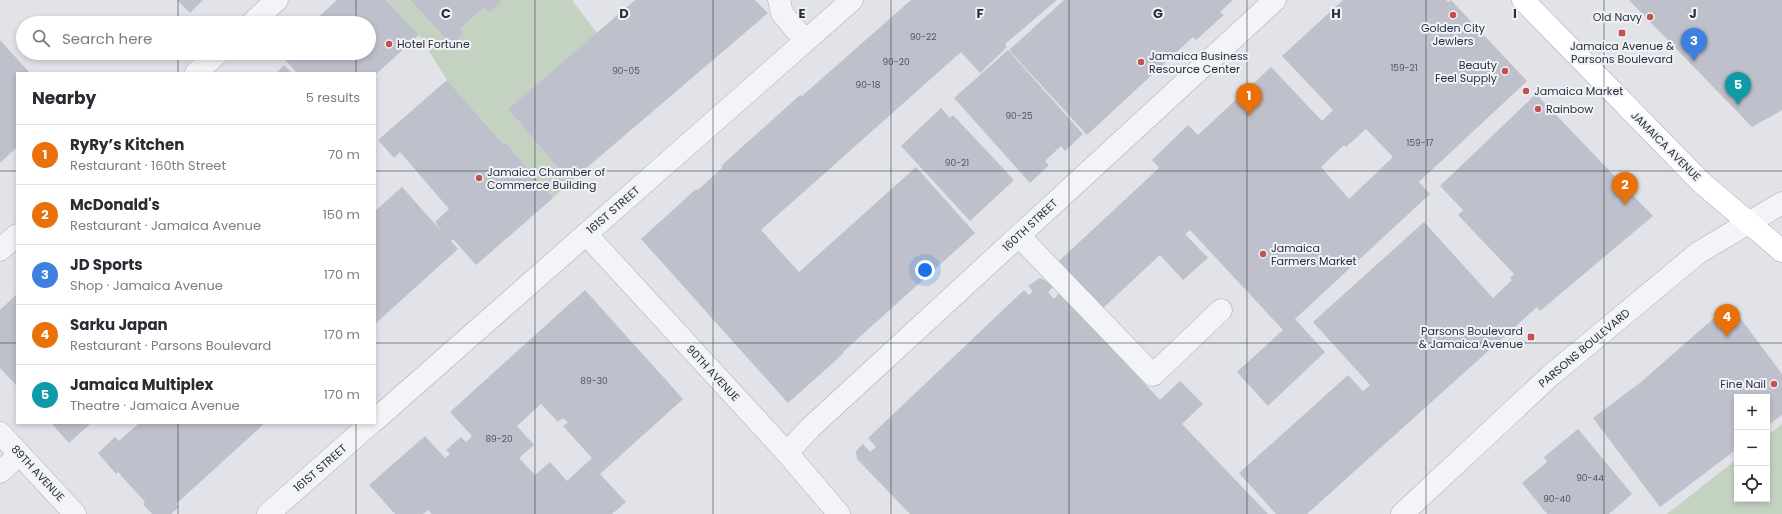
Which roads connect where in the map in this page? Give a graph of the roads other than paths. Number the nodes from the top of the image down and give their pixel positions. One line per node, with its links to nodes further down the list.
1 (277, 0): 6 (street)
2 (779, 0): 7 (street)
3 (852, 0): 7 (street, 161ST STREET)
4 (1275, 0): 14 (street, 160TH STREET)
5 (1523, 0): 11 (main road, JAMAICA AVENUE)
6 (260, 16)
7 (805, 42): 12 (street, 161ST STREET)
8 (210, 60): 9 (street)
9 (197, 72)
10 (1782, 203): 11 (street, PARSONS BOULEVARD)
11 (1749, 223): 16 (main road, JAMAICA AVENUE); 27 (street, PARSONS BOULEVARD)
12 (586, 234): 18 (street, 161ST STREET); 21 (street, 90TH AVENUE)
13 (16, 236): 15 (street)
14 (1019, 236): 17 (street); 21 (street, 160TH STREET)
15 (0, 250)
16 (1782, 251)
17 (1221, 310)
18 (376, 419)
19 (370, 424): 25 (street, 161ST STREET)
20 (0, 433): 22 (street, 89TH AVENUE)
21 (787, 453): 26 (street, 90TH AVENUE)
22 (20, 454): 23 (street); 24 (street, 89TH AVENUE)
23 (0, 472)
24 (75, 514)
25 (268, 514)
26 (839, 514)
27 (1402, 514)

